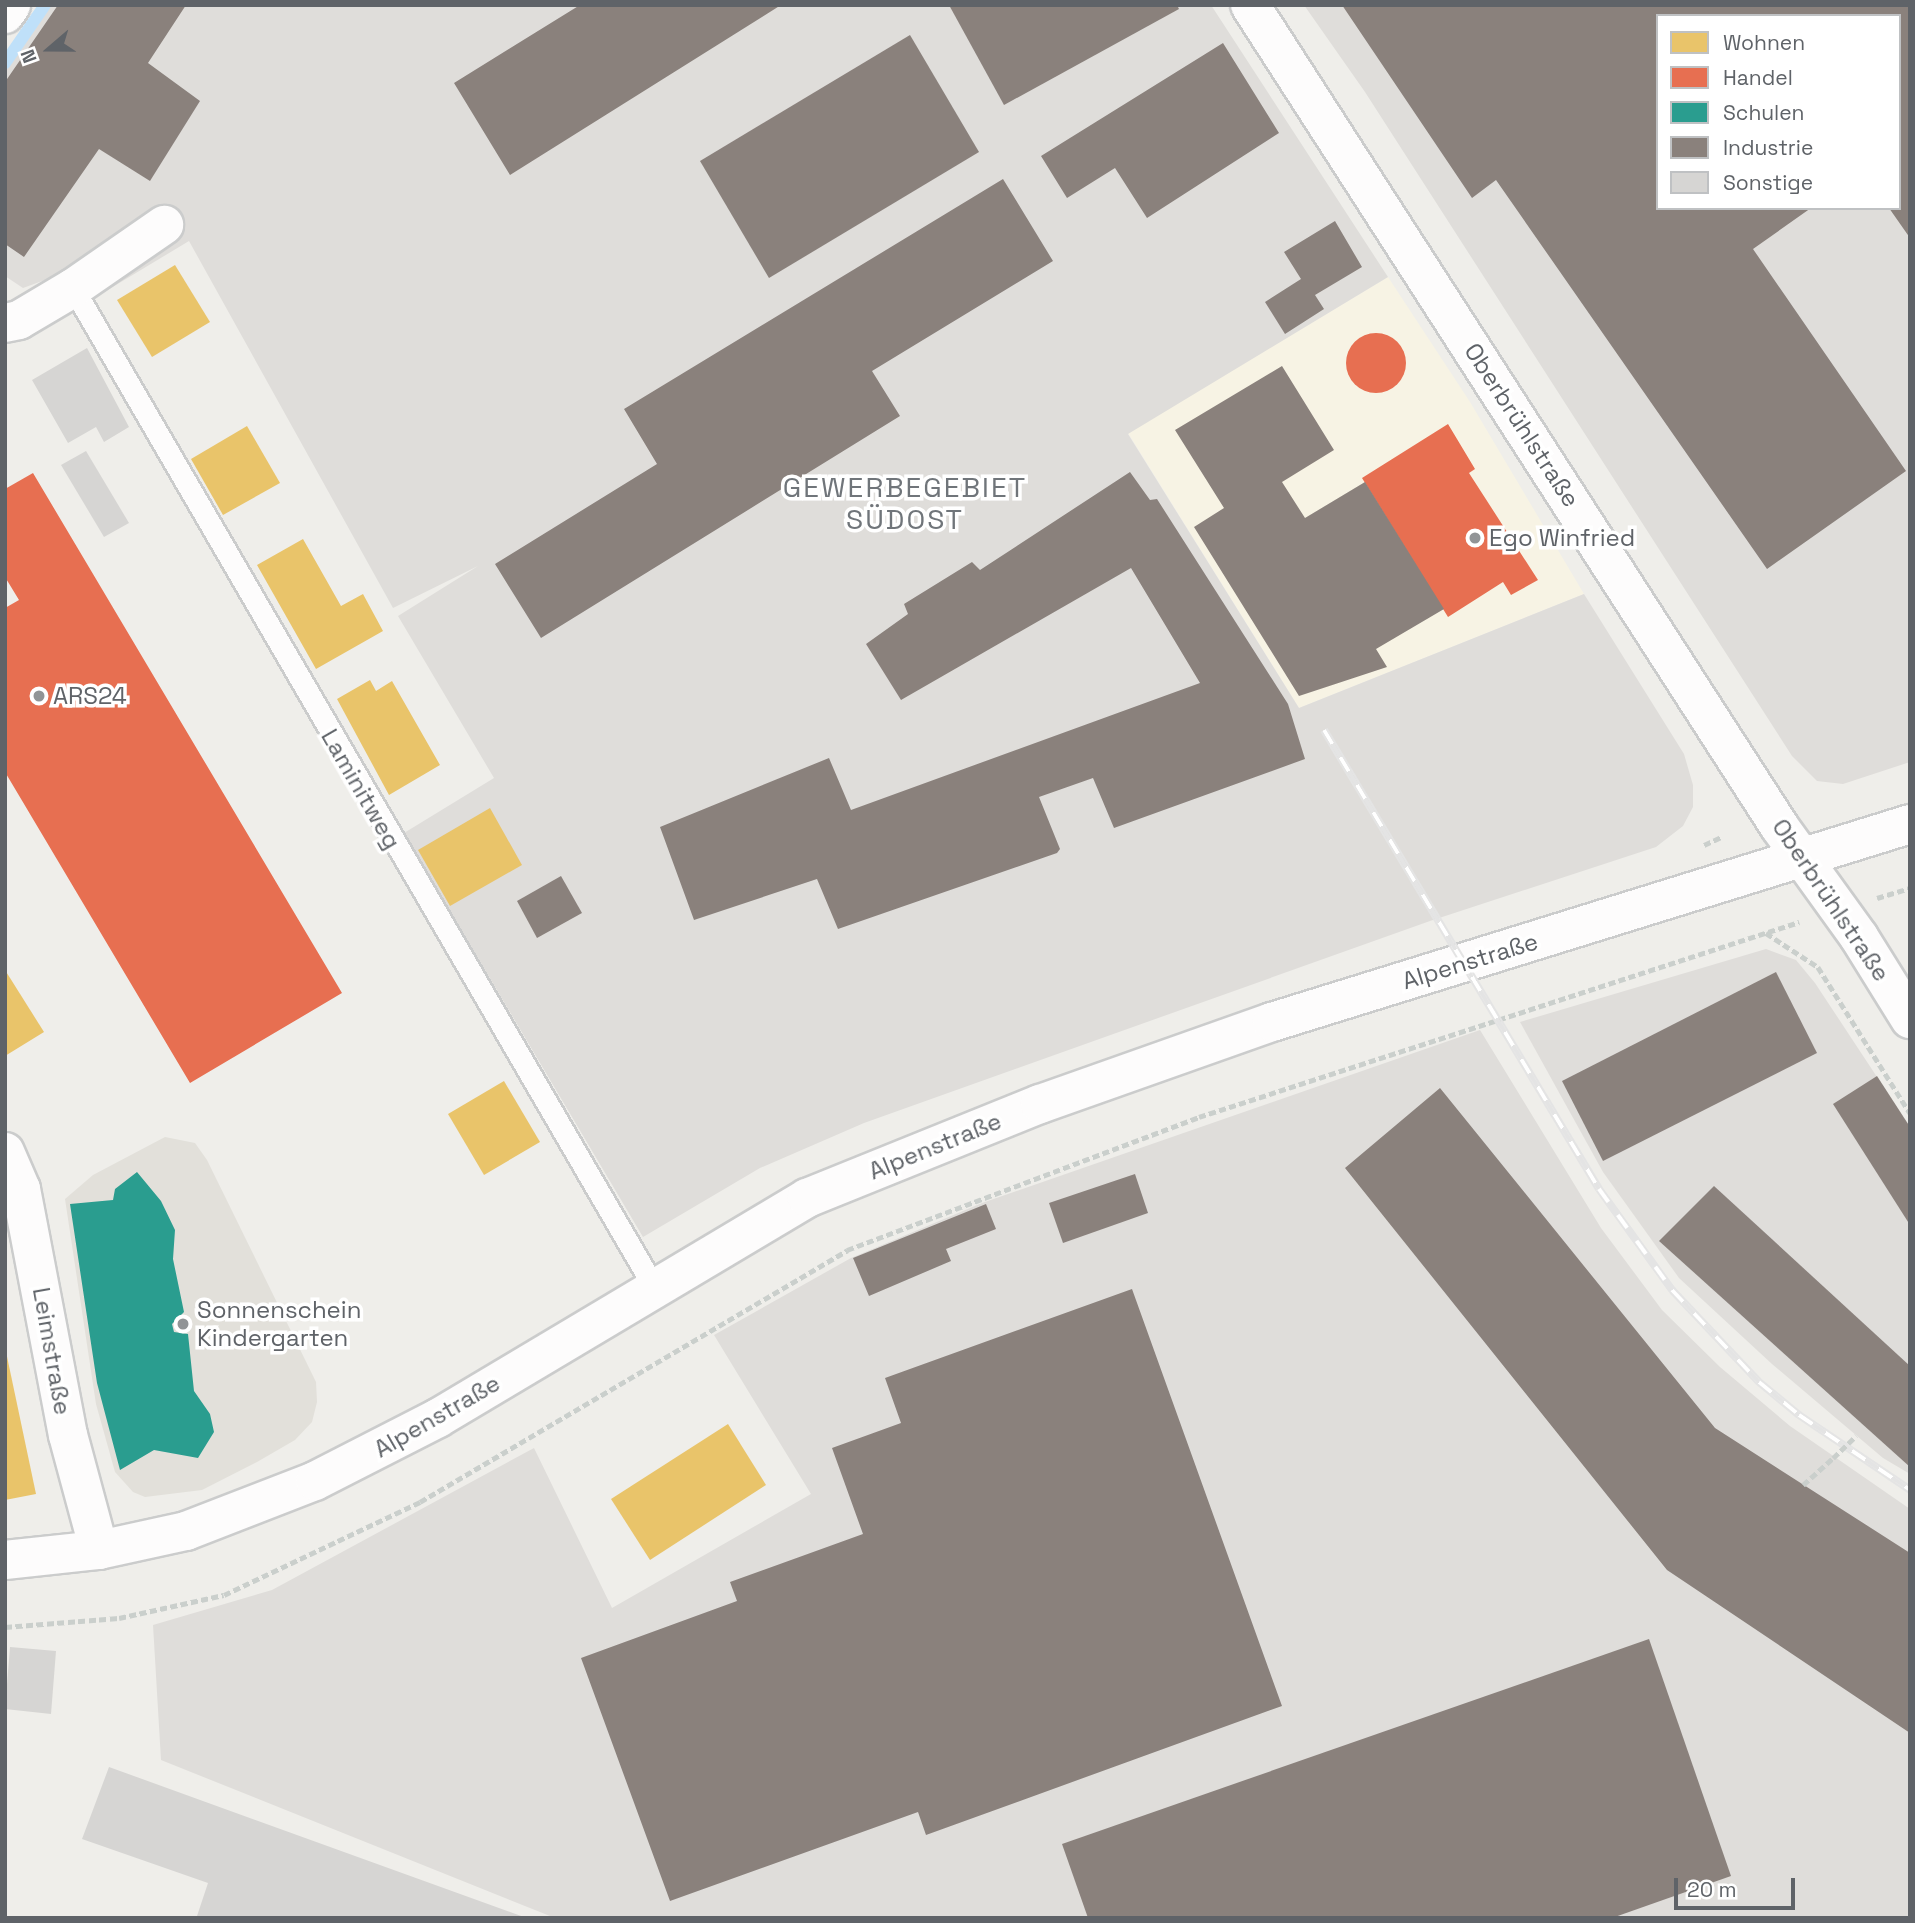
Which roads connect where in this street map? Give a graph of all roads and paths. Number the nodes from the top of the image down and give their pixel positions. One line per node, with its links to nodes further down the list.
1 (11, 5): 3 (street)
2 (1250, 5): 8 (street, Oberbrühlstraße)
3 (5, 14)
4 (164, 225): 5 (street)
5 (73, 288): 6 (street); 13 (lane, Laminitweg)
6 (5, 323)
7 (1910, 824): 8 (street, Alpenstraße)
8 (1802, 858): 9 (street, Oberbrühlstraße); 13 (street, Alpenstraße)
9 (1910, 1019)
10 (1910, 1113): 18 (path)
11 (5, 1152): 12 (street, Leimstraße)
12 (13, 1189): 16 (street, Leimstraße)
13 (654, 1287): 16 (street, Alpenstraße)
14 (1856, 1436): 15 (path, bridge)
15 (1803, 1485)
16 (99, 1550): 17 (street, Alpenstraße)
17 (5, 1560)
18 (5, 1627)

